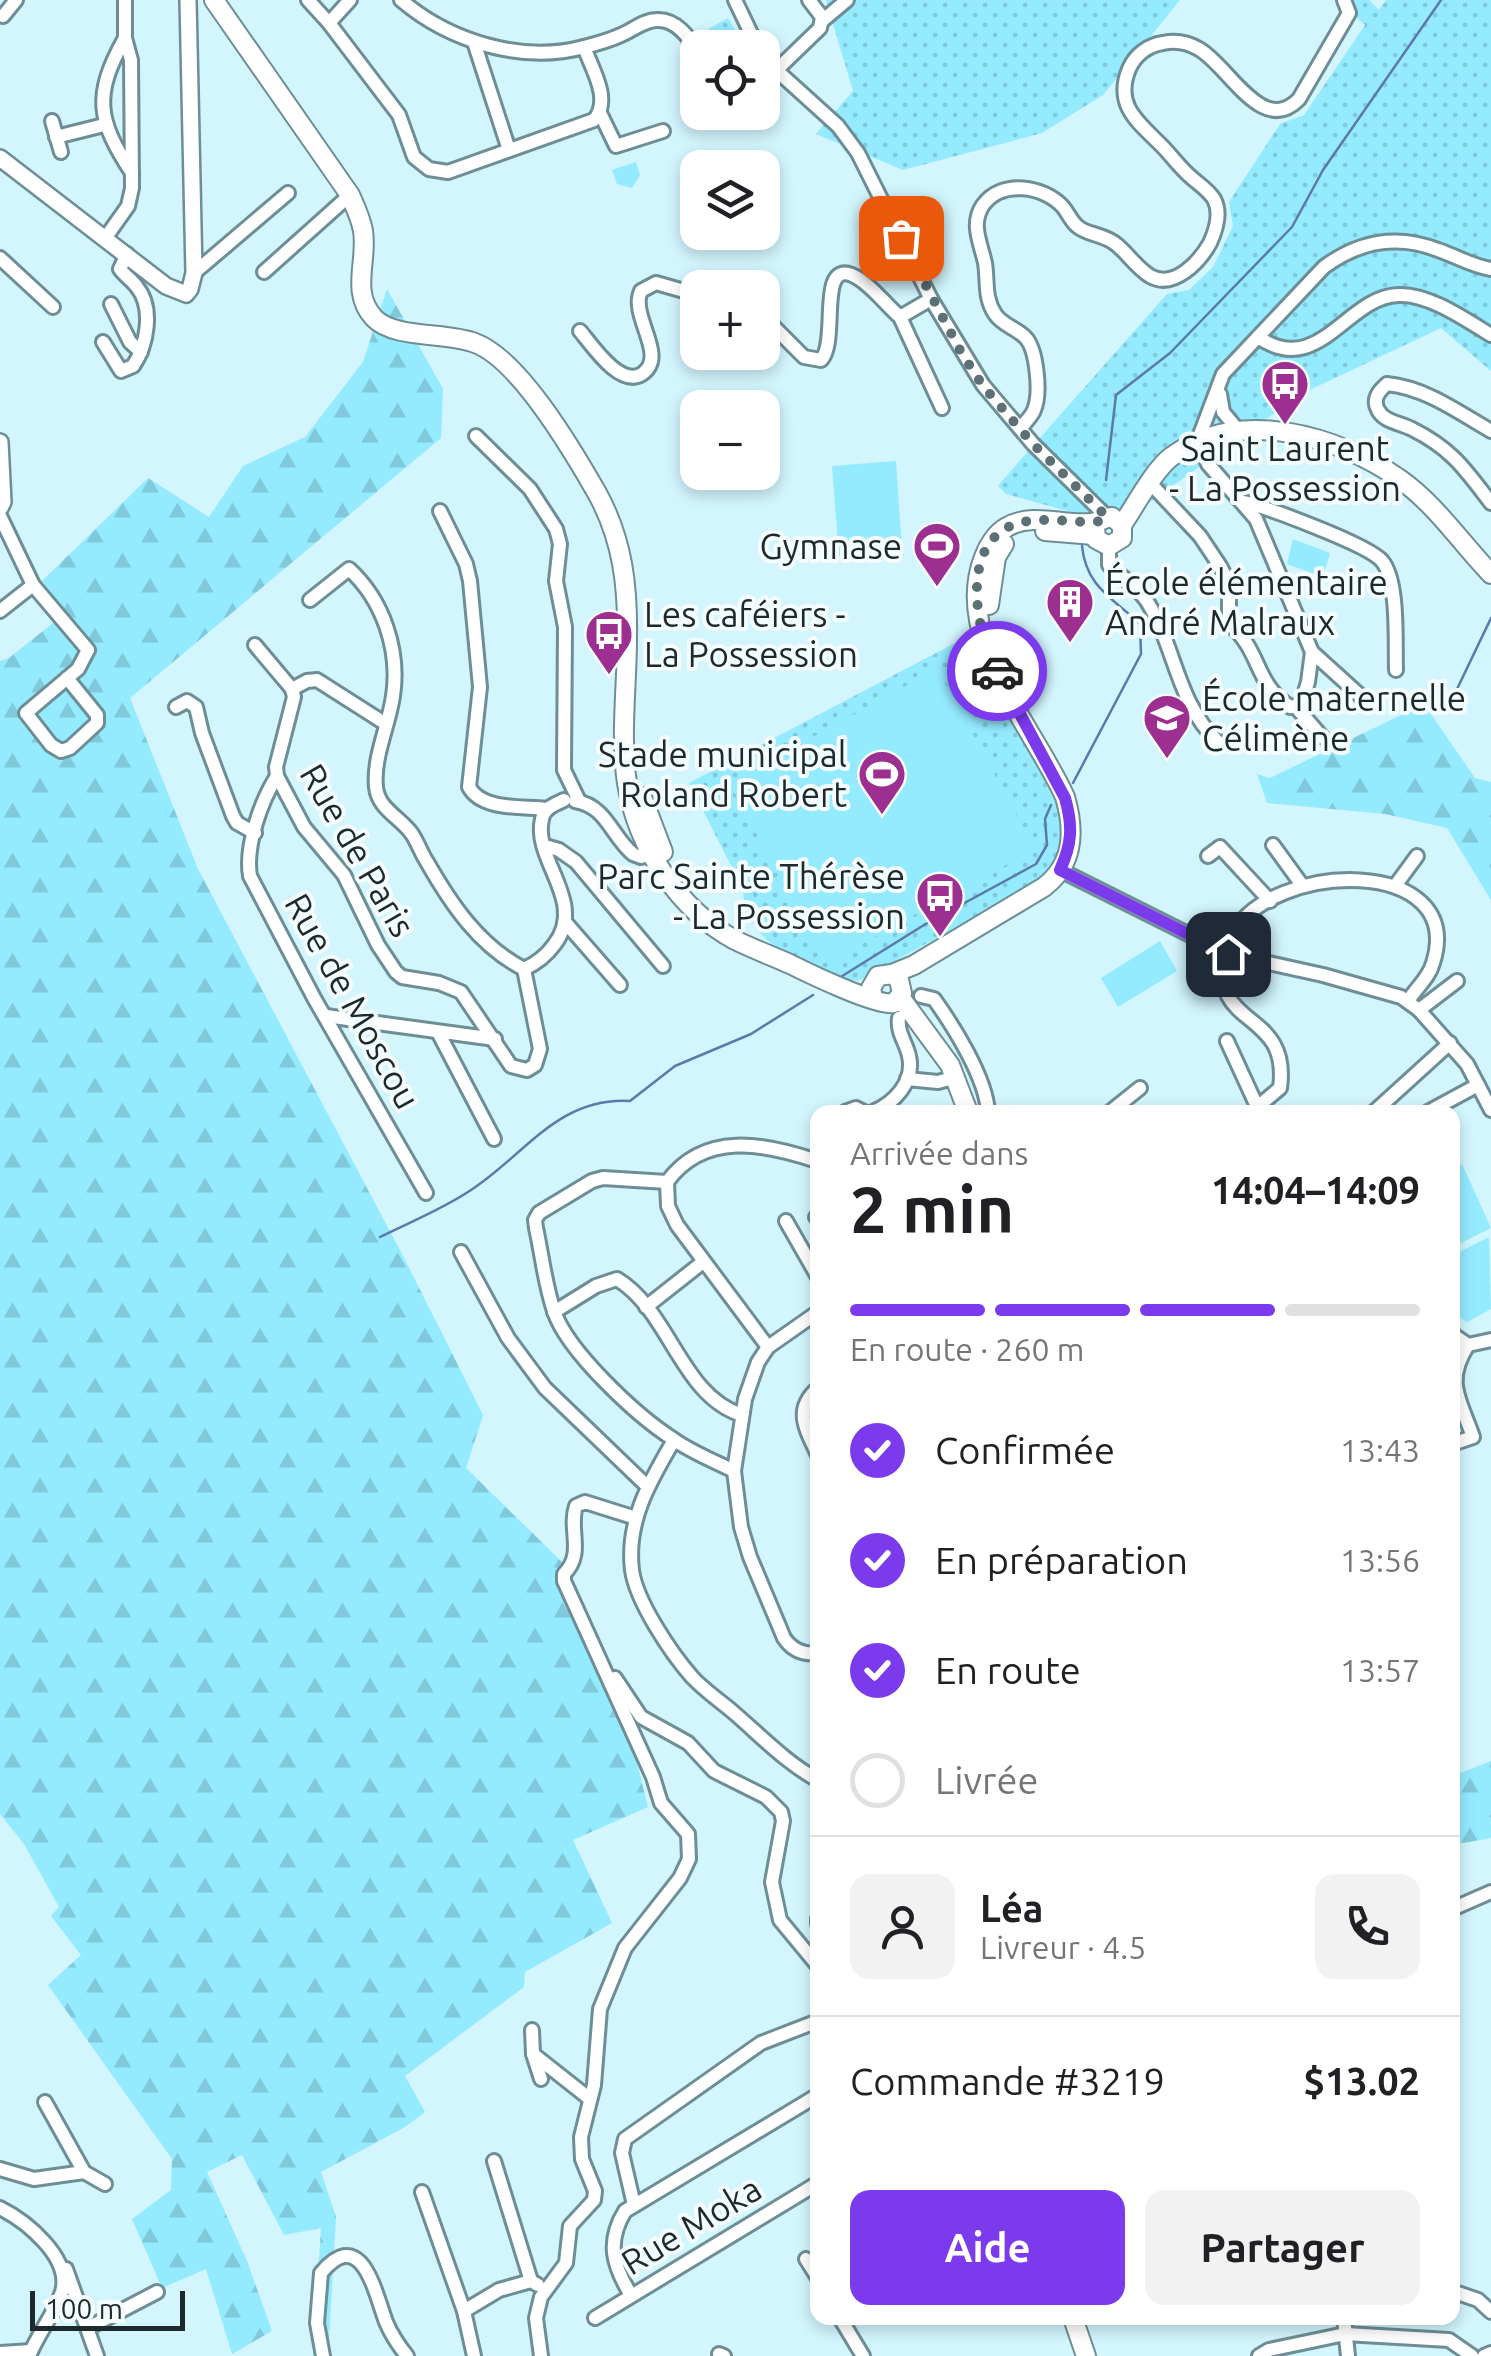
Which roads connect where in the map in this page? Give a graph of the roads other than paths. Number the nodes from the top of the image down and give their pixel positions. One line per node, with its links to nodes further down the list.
1 (16, 0): 12 (street)
2 (124, 0): 17 (street)
3 (188, 0): 38 (street)
4 (214, 0): 32 (main road)
5 (308, 0): 14 (street)
6 (350, 0): 14 (street)
7 (402, 0): 18 (street)
8 (735, 0): 16 (street)
9 (809, 0): 13 (street)
10 (847, 0): 13 (street)
11 (1344, 0): 52 (street)
12 (2, 16)
13 (822, 21): 20 (street)
14 (330, 23): 27 (street)
15 (682, 30): 19 (street)
16 (750, 30)
17 (125, 38): 24 (street); 30 (street)
18 (474, 42): 19 (street); 27 (street)
19 (584, 47): 22 (street)
20 (780, 65)
21 (780, 74): 40 (street)
22 (600, 113): 25 (street); 27 (street)
23 (52, 121): 26 (street)
24 (104, 125): 26 (street); 30 (street)
25 (663, 131)
26 (56, 137): 28 (street)
27 (509, 150)
28 (61, 152)
29 (0, 158): 33 (street)
30 (132, 172): 33 (street)
31 (288, 192): 38 (street)
32 (350, 195): 37 (street); 86 (main road)
33 (106, 237): 34 (street)
34 (127, 254): 38 (street); 49 (street)
35 (0, 258): 42 (street)
36 (1491, 269): 47 (street)
37 (264, 272)
38 (194, 273)
39 (680, 290): 44 (street)
40 (932, 299): 43 (street); 52 (street)
41 (111, 304): 49 (street)
42 (53, 307)
43 (900, 317): 45 (street); 51 (street)
44 (580, 332)
45 (780, 332)
46 (1491, 335): 47 (street)
47 (1258, 337): 50 (street)
48 (103, 342): 49 (street)
49 (142, 352)
50 (1224, 374): 53 (street); 56 (street)
51 (942, 408)
52 (1021, 428): 64 (street)
53 (1238, 430): 56 (main road); 65 (main road)
54 (1491, 432): 60 (street)
55 (476, 436): 81 (street)
56 (1198, 440): 58 (main road); 59 (street)
57 (0, 442): 61 (street)
58 (1150, 484): 64 (main road); 76 (street)
59 (1244, 502): 70 (street); 71 (street)
60 (1491, 504)
61 (0, 508)
62 (440, 512): 82 (street)
63 (0, 516): 66 (street)
64 (1106, 529): 79 (street); 89 (main road)
65 (1491, 574)
66 (33, 585): 68 (street); 72 (street)
67 (310, 600): 77 (street, Rue de Paris)
68 (0, 610)
69 (256, 644): 73 (street)
70 (1312, 652): 74 (street); 76 (street)
71 (1396, 670)
72 (67, 678): 72 (street)
73 (292, 689): 77 (street); 80 (street, Rue de Paris)
74 (1365, 700)
75 (176, 707): 83 (street)
76 (1296, 708): 78 (street)
77 (386, 724): 96 (street, Rue de Paris)
78 (1322, 737)
79 (1218, 742)
80 (277, 776): 83 (street, Rue de Moscou); 104 (street, Rue de Paris)
81 (572, 800): 82 (street); 86 (street)
82 (547, 808): 85 (street)
83 (255, 833): 102 (street, Rue de Moscou)
84 (1273, 845): 90 (street)
85 (545, 846): 93 (street); 95 (street)
86 (656, 852): 99 (main road)
87 (1208, 856): 92 (street)
88 (1417, 856): 91 (street)
89 (1064, 872): 94 (street); 99 (main road)
90 (1302, 885): 91 (street); 92 (street)
91 (1396, 886): 101 (street)
92 (1270, 900): 94 (street)
93 (565, 922): 96 (street); 98 (street)
94 (1228, 954): 101 (street); 105 (street)
95 (662, 966)
96 (524, 969): 104 (street, Rue de Paris)
97 (1457, 980): 101 (street)
98 (620, 985)
99 (889, 995): 107 (main road); 108 (street)
100 (921, 996): 113 (street)
101 (1413, 1005): 106 (street)
102 (326, 1016): 103 (street); 121 (street, Rue de Moscou)
103 (438, 1032): 104 (street); 118 (street, Rue de Moscou)
104 (495, 1039)
105 (1226, 1041)
106 (1450, 1044): 109 (street); 115 (street)
107 (956, 1076): 108 (street); 112 (main road)
108 (907, 1079): 111 (street)
109 (1478, 1084): 116 (street); 117 (street)
110 (1140, 1088): 114 (street)
111 (888, 1105)
112 (966, 1105)
113 (987, 1105)
114 (1119, 1105)
115 (1382, 1105)
116 (1440, 1105)
117 (1491, 1110)
118 (494, 1139)
119 (810, 1160): 120 (street)
120 (667, 1182): 125 (street); 127 (street)
121 (426, 1193)
122 (792, 1224): 124 (street)
123 (461, 1252): 141 (street)
124 (810, 1261)
125 (703, 1262): 126 (street); 132 (street)
126 (646, 1306): 127 (street); 136 (street)
127 (554, 1312): 138 (street)
128 (810, 1318): 132 (street)
129 (1460, 1340): 131 (street)
130 (1491, 1340): 131 (street)
131 (1468, 1345): 133 (street)
132 (768, 1347): 136 (street)
133 (1460, 1358)
134 (810, 1397): 137 (street)
135 (1460, 1399): 139 (street)
136 (742, 1415): 140 (street)
137 (810, 1438)
138 (674, 1440): 140 (street); 141 (street)
139 (1460, 1442)
140 (734, 1471): 144 (street)
141 (647, 1486): 142 (street)
142 (636, 1518): 143 (street); 145 (street)
143 (596, 1650): 148 (street); 153 (street)
144 (810, 1654)
145 (810, 1775)
146 (1491, 1892): 147 (street)
147 (1460, 1906)
148 (810, 1956)
149 (810, 2024): 162 (street)
150 (532, 2030): 151 (street)
151 (533, 2054): 152 (street); 153 (street)
152 (541, 2079)
153 (590, 2099): 168 (street)
154 (45, 2102): 158 (street)
155 (810, 2103): 162 (street)
156 (494, 2161): 167 (street)
157 (0, 2169): 158 (street)
158 (84, 2172): 159 (street)
159 (105, 2184)
160 (810, 2189): 171 (street, Rue Moka)
161 (422, 2192): 172 (street)
162 (634, 2205): 171 (street)
163 (0, 2208): 165 (street)
164 (806, 2258): 166 (street)
165 (58, 2262): 178 (street); 181 (street)
166 (810, 2265)
167 (531, 2281): 168 (street); 172 (street)
168 (546, 2288): 187 (street)
169 (157, 2292): 178 (street)
170 (1460, 2293): 173 (street)
171 (631, 2295): 174 (street, Rue Moka)
172 (464, 2312): 186 (street)
173 (1491, 2312)
174 (596, 2318)
175 (844, 2325): 188 (street)
176 (1075, 2325): 189 (main road)
177 (1345, 2325): 179 (street)
178 (88, 2328): 183 (street)
179 (1346, 2334): 190 (street); 191 (street); 192 (street)
180 (0, 2353): 181 (street)
181 (30, 2353)
182 (1491, 2353): 193 (street)
183 (97, 2356)
184 (323, 2356): 185 (street)
185 (408, 2356)
186 (474, 2356)
187 (541, 2356)
188 (863, 2356)
189 (1086, 2356)
190 (1259, 2356)
191 (1348, 2356)
192 (1472, 2356)
193 (1484, 2356)

